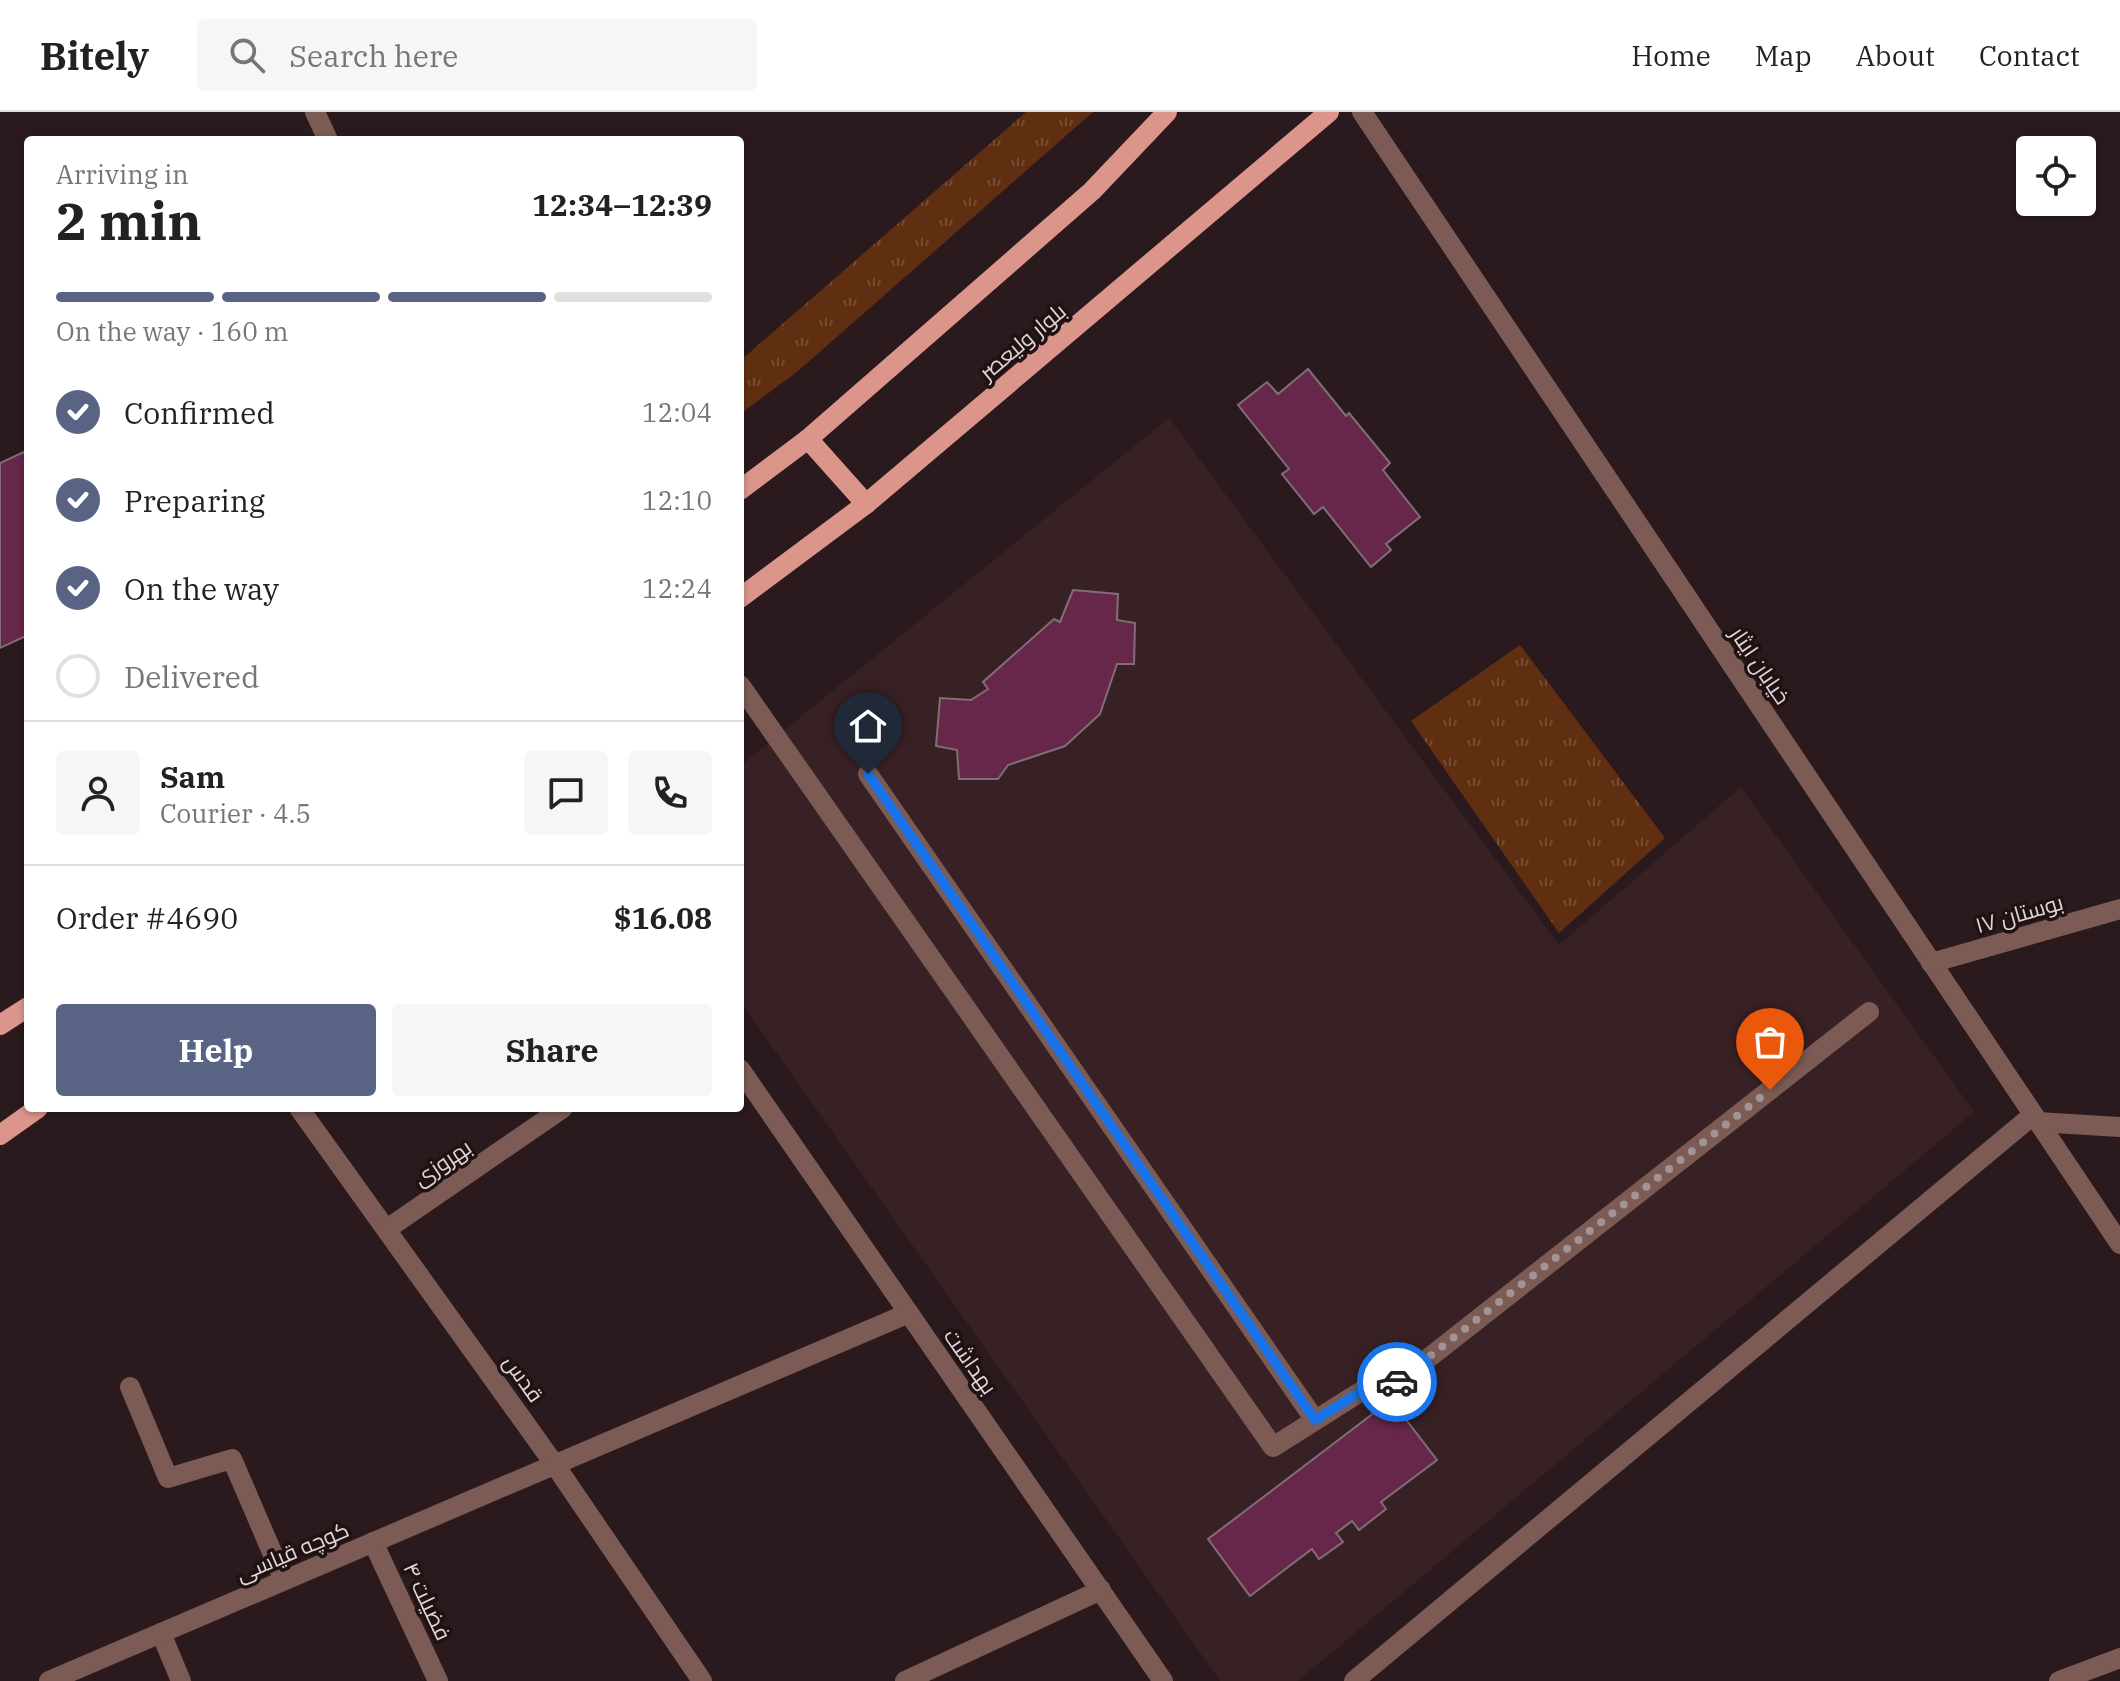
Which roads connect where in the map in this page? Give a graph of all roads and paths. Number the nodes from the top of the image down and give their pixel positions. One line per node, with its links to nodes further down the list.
1 (315, 112): 5 (street)
2 (1167, 112): 6 (main road)
3 (1329, 112): 8 (main road, بلوار ولیعصر)
4 (1362, 112): 13 (street, خیابان ایثار)
5 (326, 136)
6 (808, 439): 7 (main road); 8 (main road)
7 (744, 487)
8 (866, 504): 9 (main road, بلوار ولیعصر)
9 (744, 595)
10 (744, 691): 28 (street)
11 (868, 774): 28 (street)
12 (2120, 909): 13 (street, بوستان ۱۷)
13 (1931, 963): 21 (street, خیابان ایثار)
14 (24, 1010): 16 (main road)
15 (1869, 1012): 28 (street)
16 (0, 1025)
17 (744, 1075): 26 (street, بهداشت)
18 (32, 1112): 23 (main road)
19 (302, 1112): 24 (street, قدس)
20 (557, 1112): 24 (street, بهروزی)
21 (2036, 1119): 22 (street); 25 (street, خیابان ایثار); 41 (street)
22 (2120, 1127)
23 (0, 1135)
24 (387, 1229): 29 (street, قدس)
25 (2120, 1244)
26 (909, 1313): 29 (street, کوچه قیاسی); 32 (street, بهداشت)
27 (130, 1387): 31 (street)
28 (1315, 1420)
29 (555, 1465): 30 (street, کوچه قیاسی); 38 (street, قدس)
30 (373, 1542): 31 (street, کوچه قیاسی); 37 (street, فضیلت ۴)
31 (284, 1580): 33 (street, کوچه قیاسی)
32 (1101, 1590): 39 (street); 40 (street, بهداشت)
33 (161, 1633): 35 (street, کوچه قیاسی); 36 (street)
34 (2120, 1658): 42 (street)
35 (49, 1681)
36 (181, 1681)
37 (438, 1681)
38 (702, 1681)
39 (905, 1681)
40 (1163, 1681)
41 (1354, 1681)
42 (2059, 1681)

